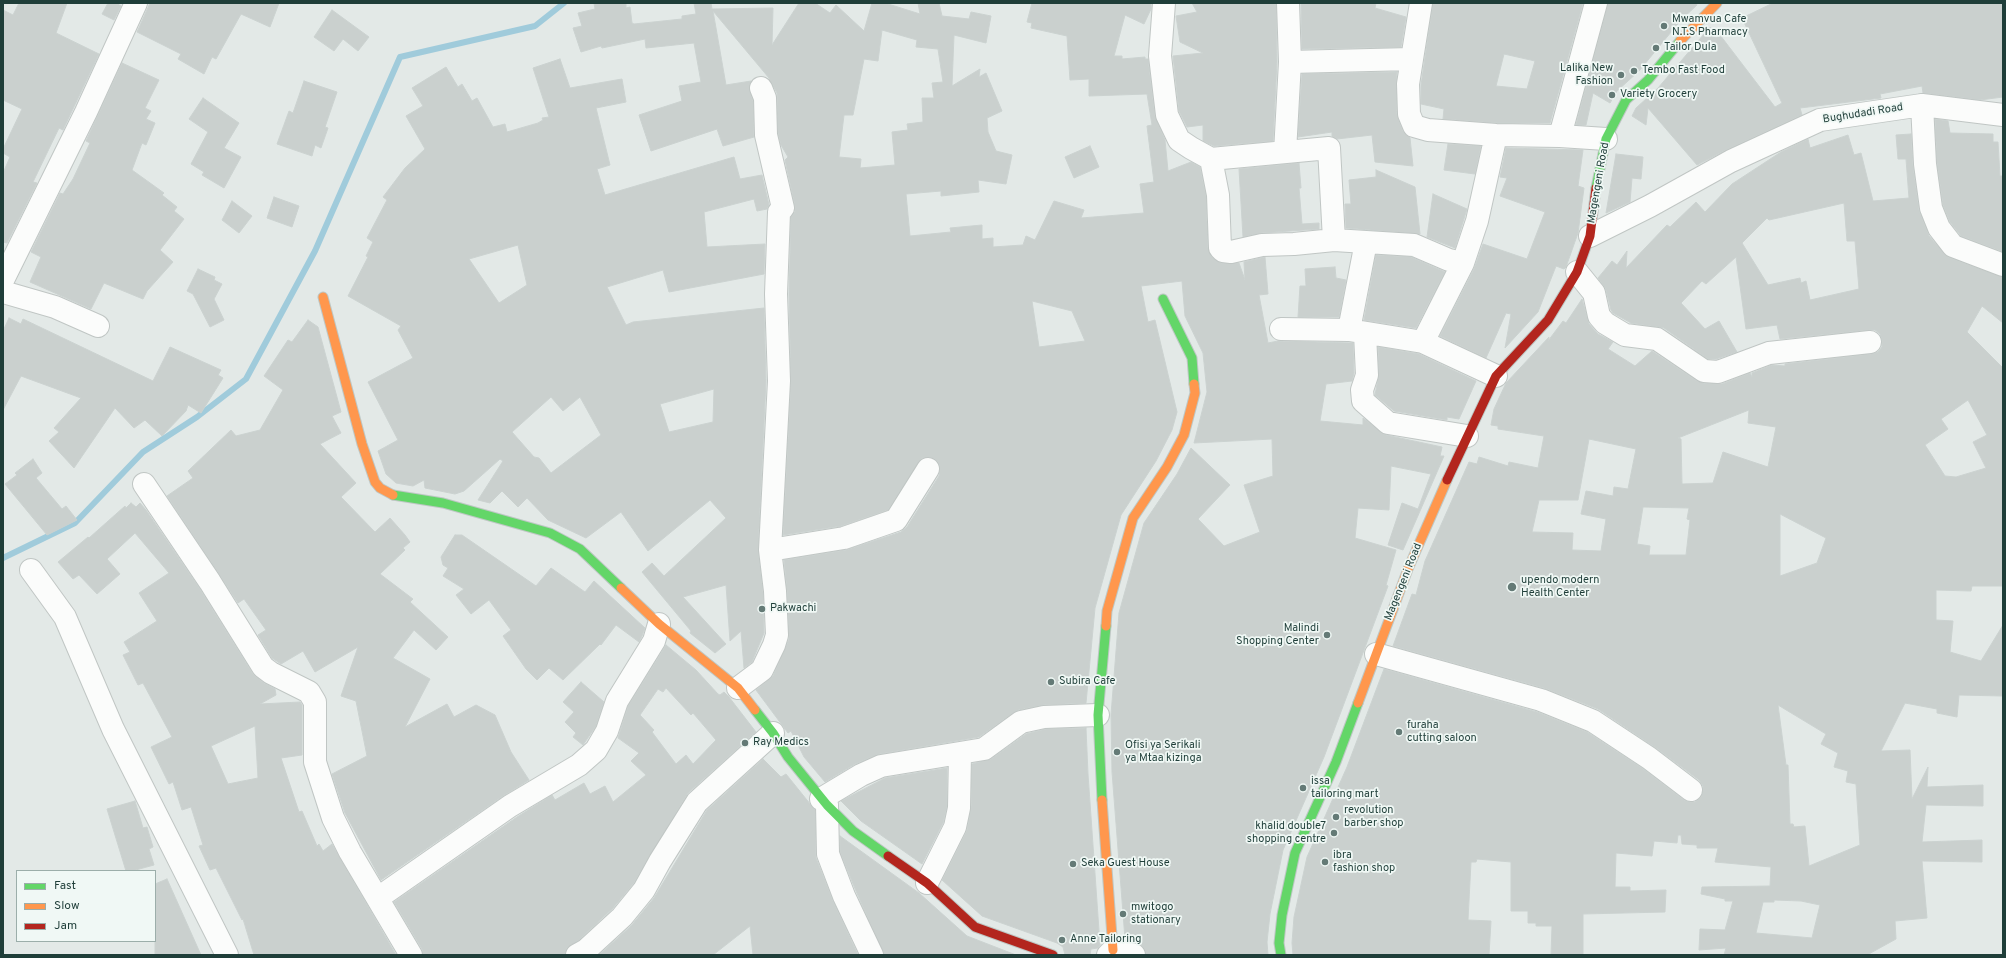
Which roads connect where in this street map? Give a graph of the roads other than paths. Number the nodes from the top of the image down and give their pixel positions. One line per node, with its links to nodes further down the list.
1 (136, 3): 24 (street)
2 (1164, 3): 16 (street)
3 (1288, 3): 8 (street)
4 (1421, 3): 7 (street)
5 (1596, 3): 13 (street)
6 (1717, 3): 14 (street, Magengeni Road)
7 (1411, 58): 8 (street); 12 (street)
8 (1290, 62): 15 (street)
9 (761, 88): 37 (street)
10 (1922, 105): 11 (street, Bughudadi Road); 17 (street, Bughudadi Road); 22 (street)
11 (2003, 115)
12 (1496, 135): 13 (street); 21 (street)
13 (1560, 136): 14 (street)
14 (1606, 139): 18 (street, Magengeni Road)
15 (1285, 152): 16 (street); 19 (street)
16 (1211, 159): 19 (street)
17 (1731, 161): 18 (street, Magengeni Road)
18 (1590, 236): 23 (street, Magengeni Road)
19 (1334, 240): 20 (street)
20 (1366, 242): 21 (street); 30 (street)
21 (1463, 263): 31 (street)
22 (2003, 265)
23 (1577, 272): 32 (street); 33 (street, Magengeni Road)
24 (3, 280)
25 (3, 292): 28 (street)
26 (323, 297): 39 (street)
27 (1163, 299): 42 (street)
28 (98, 326)
29 (1281, 329): 30 (street)
30 (1357, 332): 31 (street); 34 (street)
31 (1422, 342): 33 (street)
32 (1870, 342)
33 (1496, 376): 34 (street, Magengeni Road)
34 (1467, 436): 40 (street, Magengeni Road)
35 (928, 469): 37 (street)
36 (144, 484): 48 (street)
37 (770, 550): 41 (street)
38 (31, 570): 51 (street)
39 (659, 624): 41 (street); 48 (street)
40 (1376, 654): 45 (street); 56 (street, Magengeni Road)
41 (738, 688): 43 (street)
42 (1098, 715): 44 (street); 49 (street)
43 (773, 733): 46 (street); 50 (street)
44 (960, 754): 46 (street); 47 (street)
45 (1691, 790)
46 (824, 802): 47 (street); 53 (street)
47 (926, 884): 54 (street)
48 (378, 898): 52 (street)
49 (1111, 952): 55 (street)
50 (584, 953)
51 (226, 955)
52 (411, 955)
53 (872, 955)
54 (1054, 955)
55 (1134, 955)
56 (1282, 955)

